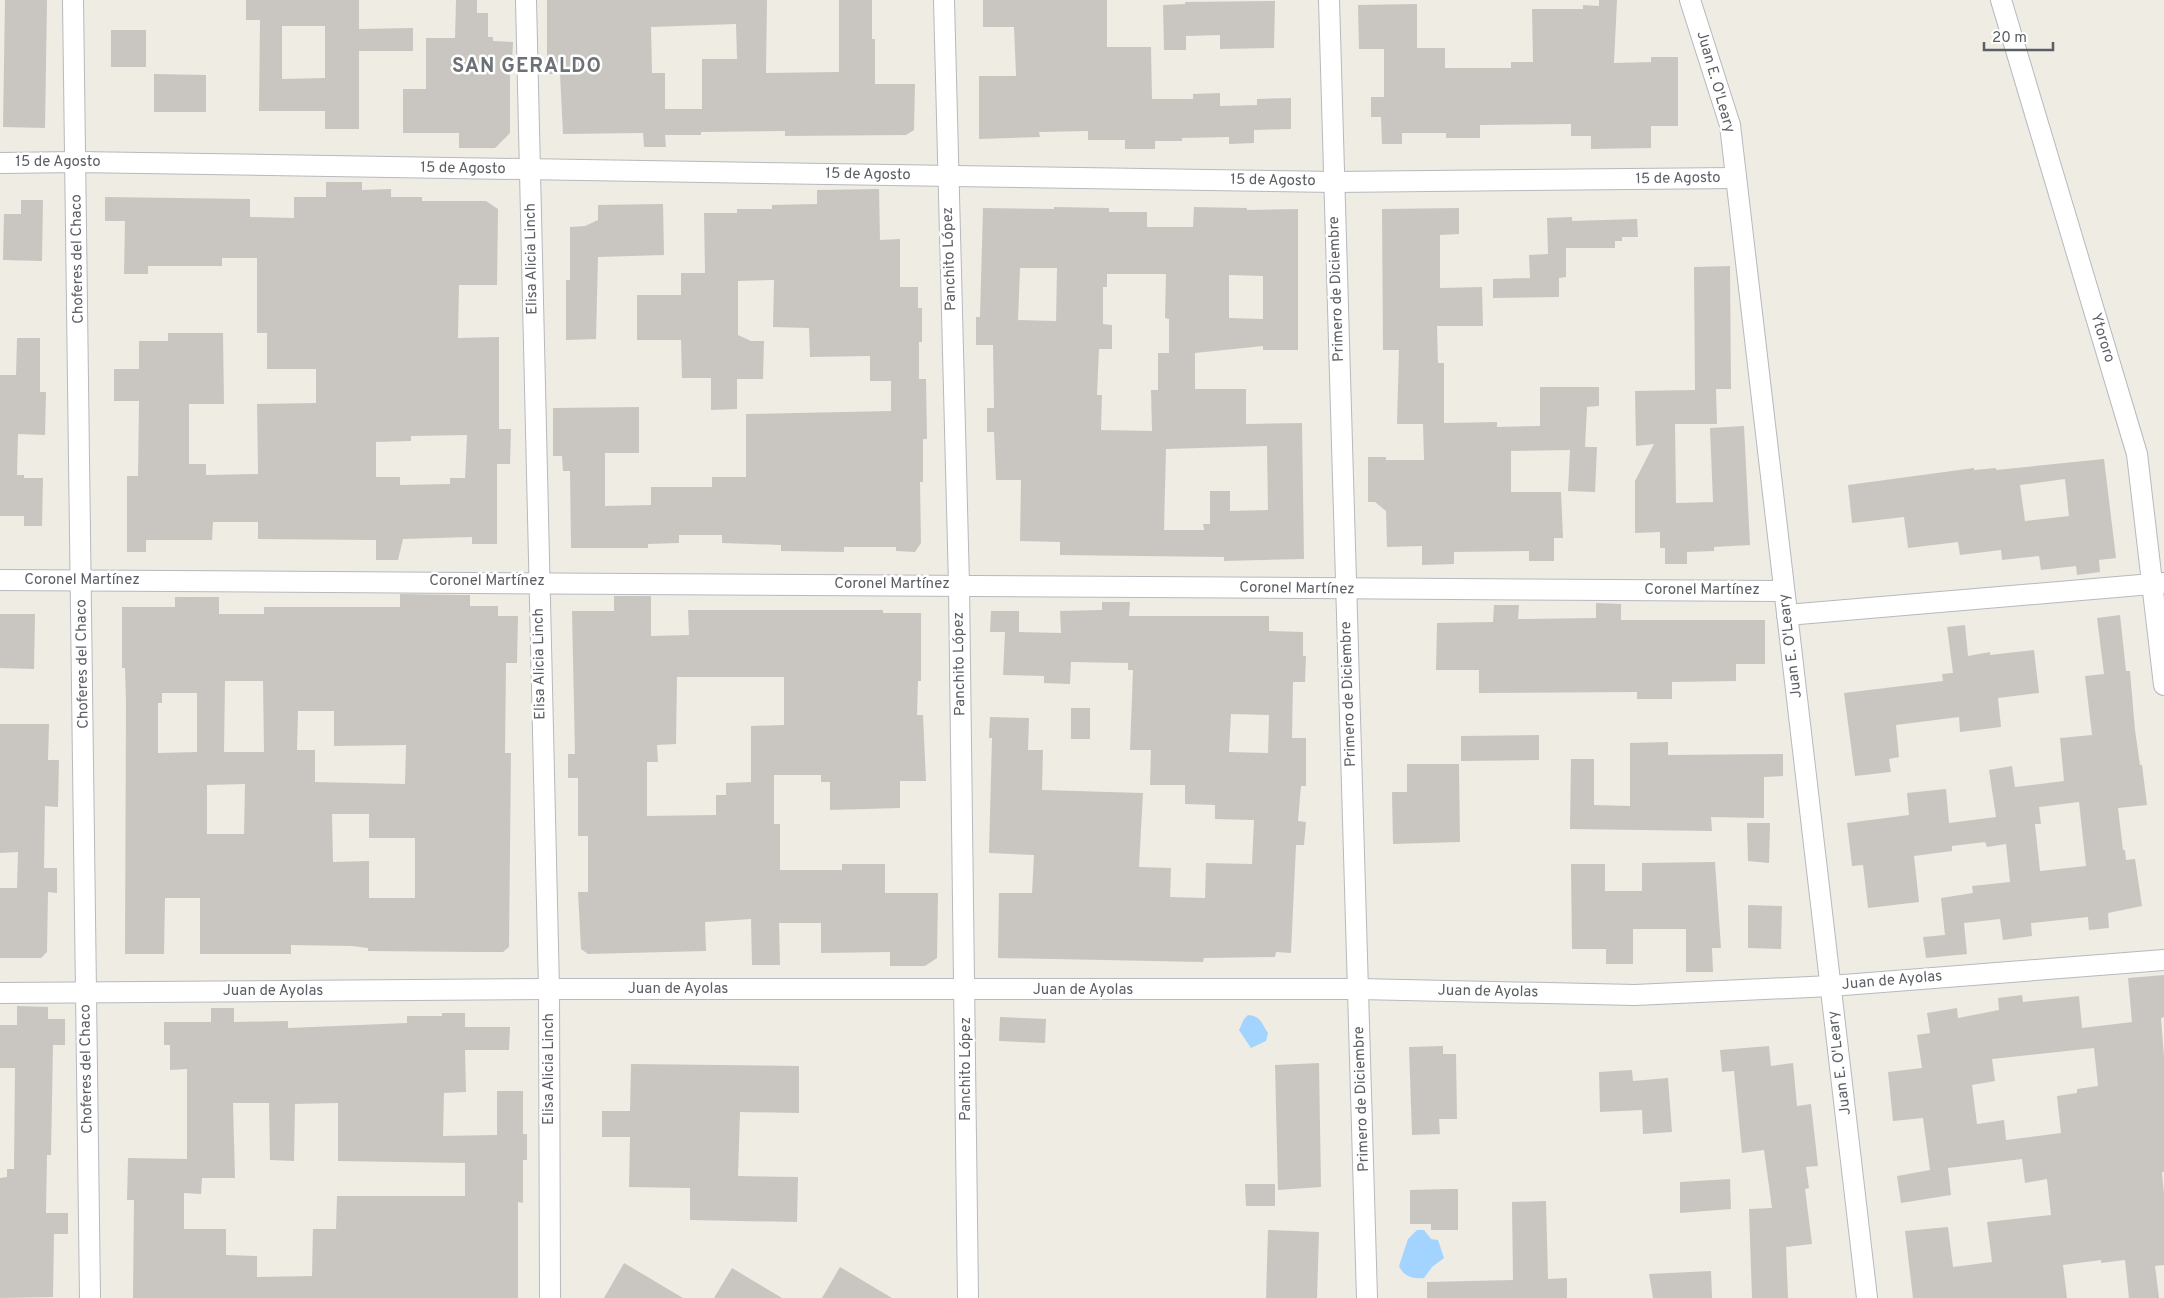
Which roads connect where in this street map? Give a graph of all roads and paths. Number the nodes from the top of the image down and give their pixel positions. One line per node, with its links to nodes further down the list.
1 (73, 0): 7 (street, Choferes del Chaco)
2 (526, 0): 9 (street, Elisa Alicia Linch)
3 (944, 0): 10 (street, Panchito López)
4 (1329, 0): 12 (street, Primero de Diciembre)
5 (1690, 0): 11 (street, Juan E. O'Leary)
6 (2001, 0): 16 (street, Ytororo)
7 (77, 162): 8 (street, 15 de Agosto); 9 (street, 15 de Agosto); 13 (street, Choferes del Chaco)
8 (0, 163)
9 (530, 170): 10 (street, 15 de Agosto); 15 (street, Elisa Alicia Linch)
10 (948, 176): 12 (street, 15 de Agosto); 17 (street, Panchito López)
11 (1736, 178): 12 (street, 15 de Agosto); 19 (street, Juan E. O'Leary)
12 (1334, 182): 18 (street, Primero de Diciembre)
13 (82, 579): 14 (street, Coronel Martínez); 15 (street, Coronel Martínez); 27 (street, Choferes del Chaco)
14 (0, 580)
15 (538, 582): 17 (street, Coronel Martínez); 24 (street, Elisa Alicia Linch)
16 (2158, 584): 20 (street); 21 (street, Ytororo)
17 (959, 585): 18 (street, Coronel Martínez); 26 (street, Panchito López)
18 (1346, 590): 19 (street, Coronel Martínez); 25 (street, Primero de Diciembre)
19 (1784, 590): 20 (street, Juan E. O'Leary)
20 (1787, 615): 23 (street, Juan E. O'Leary)
21 (2164, 685)
22 (2164, 960): 23 (street, Juan de Ayolas)
23 (1831, 986): 25 (street, Juan de Ayolas); 33 (street, Juan E. O'Leary)
24 (549, 989): 26 (street, Juan de Ayolas); 27 (street, Juan de Ayolas); 30 (street, Elisa Alicia Linch)
25 (1359, 989): 26 (street, Juan de Ayolas); 32 (street, Primero de Diciembre)
26 (966, 990): 31 (street, Panchito López)
27 (86, 992): 28 (street, Juan de Ayolas); 29 (street, Choferes del Chaco)
28 (0, 993)
29 (90, 1298)
30 (550, 1298)
31 (968, 1298)
32 (1367, 1298)
33 (1867, 1298)

